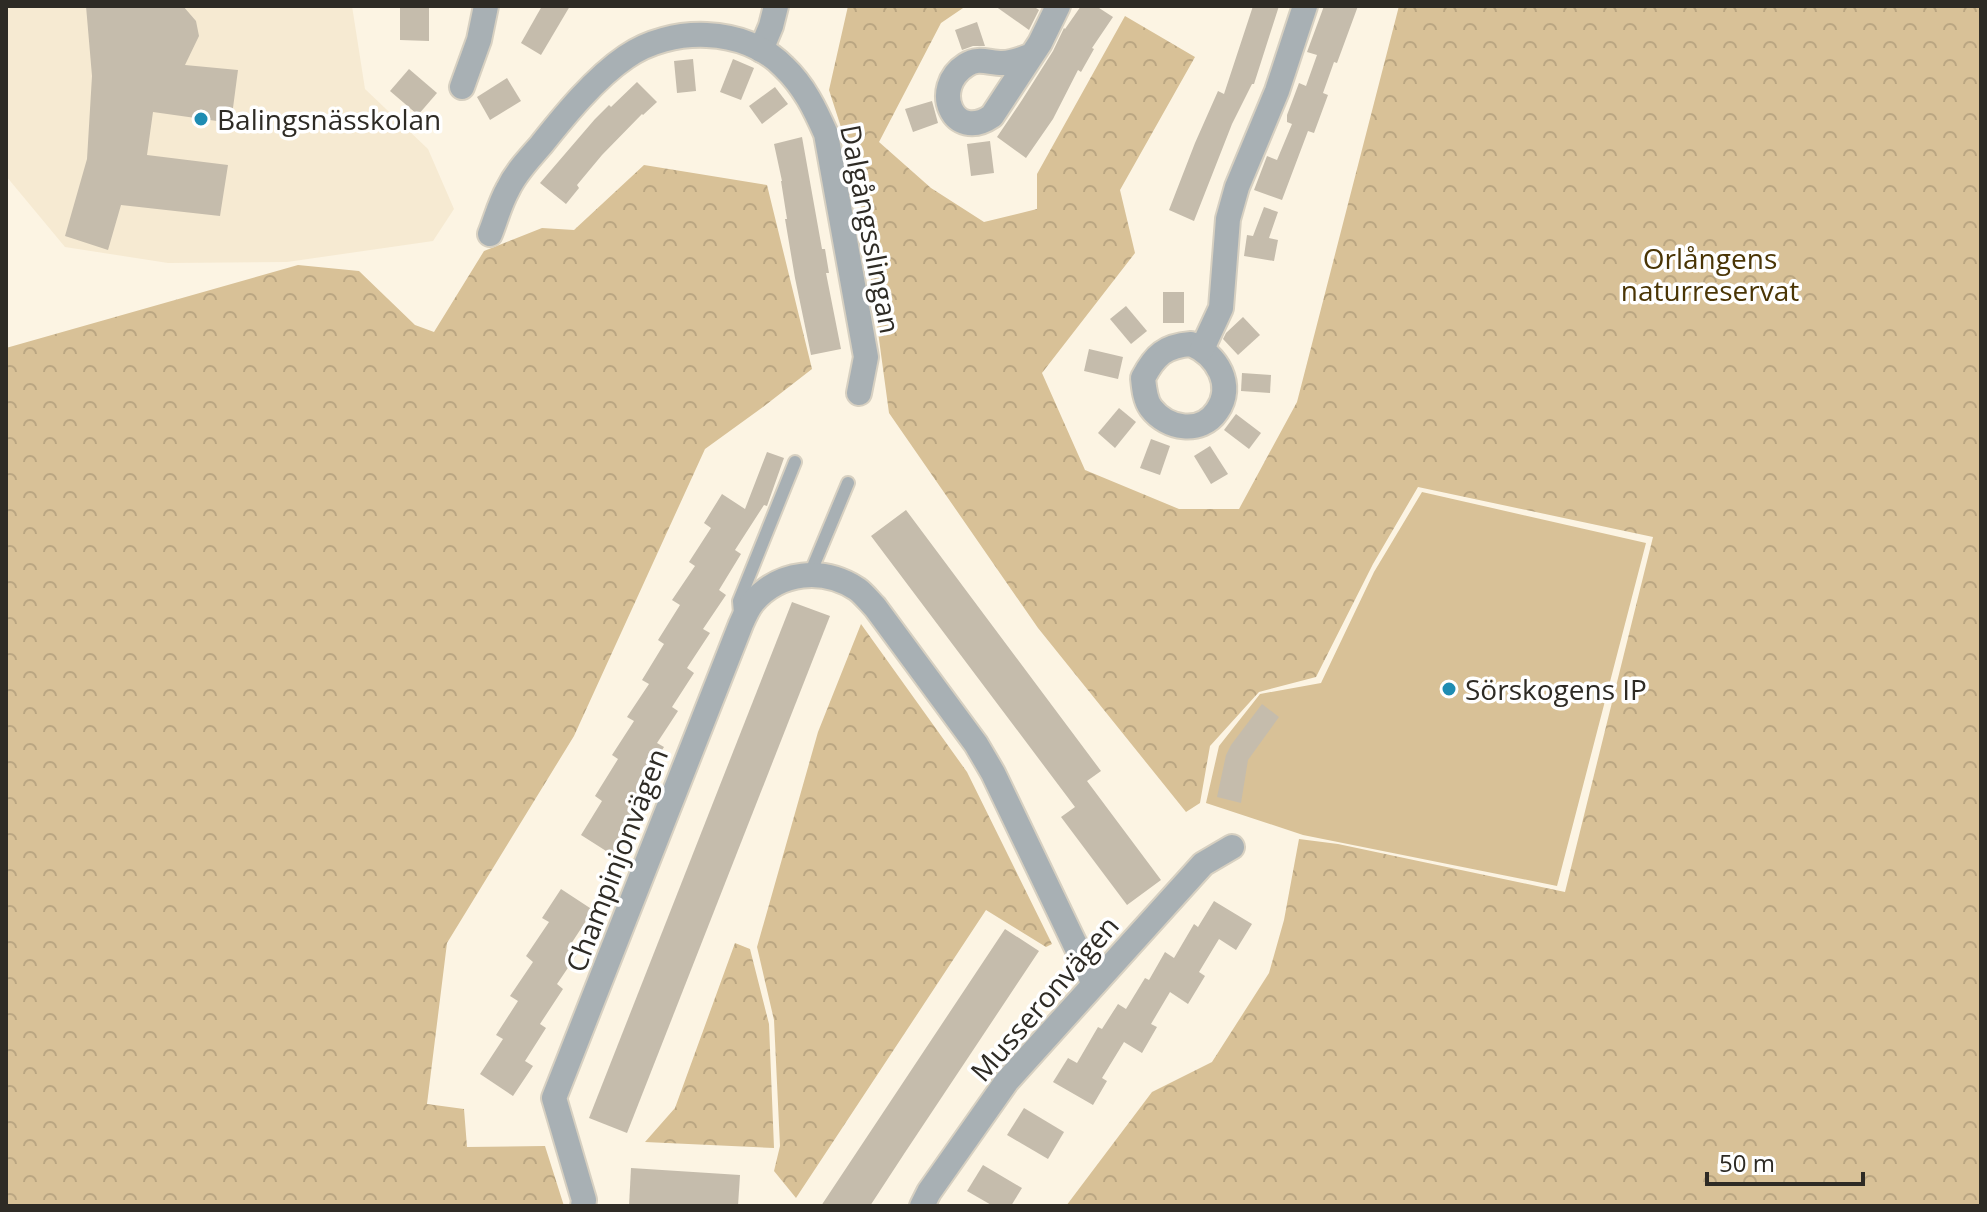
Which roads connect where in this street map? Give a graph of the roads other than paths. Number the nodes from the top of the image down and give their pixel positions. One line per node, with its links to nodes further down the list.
1 (486, 6): 7 (street)
2 (776, 6): 5 (street)
3 (1058, 6): 6 (street)
4 (1305, 6): 9 (street)
5 (761, 50): 8 (street, Dalgångsslingan); 10 (street, Dalgångsslingan)
6 (1032, 55)
7 (462, 87)
8 (490, 234)
9 (1202, 349)
10 (859, 393)
11 (795, 462): 14 (lane)
12 (848, 483): 13 (lane)
13 (810, 574): 14 (street, Champinjonvägen); 16 (street)
14 (741, 624): 17 (street, Champinjonvägen)
15 (1232, 847): 16 (street, Musseronvägen)
16 (1094, 984): 18 (street, Musseronvägen)
17 (583, 1206)
18 (922, 1206)

